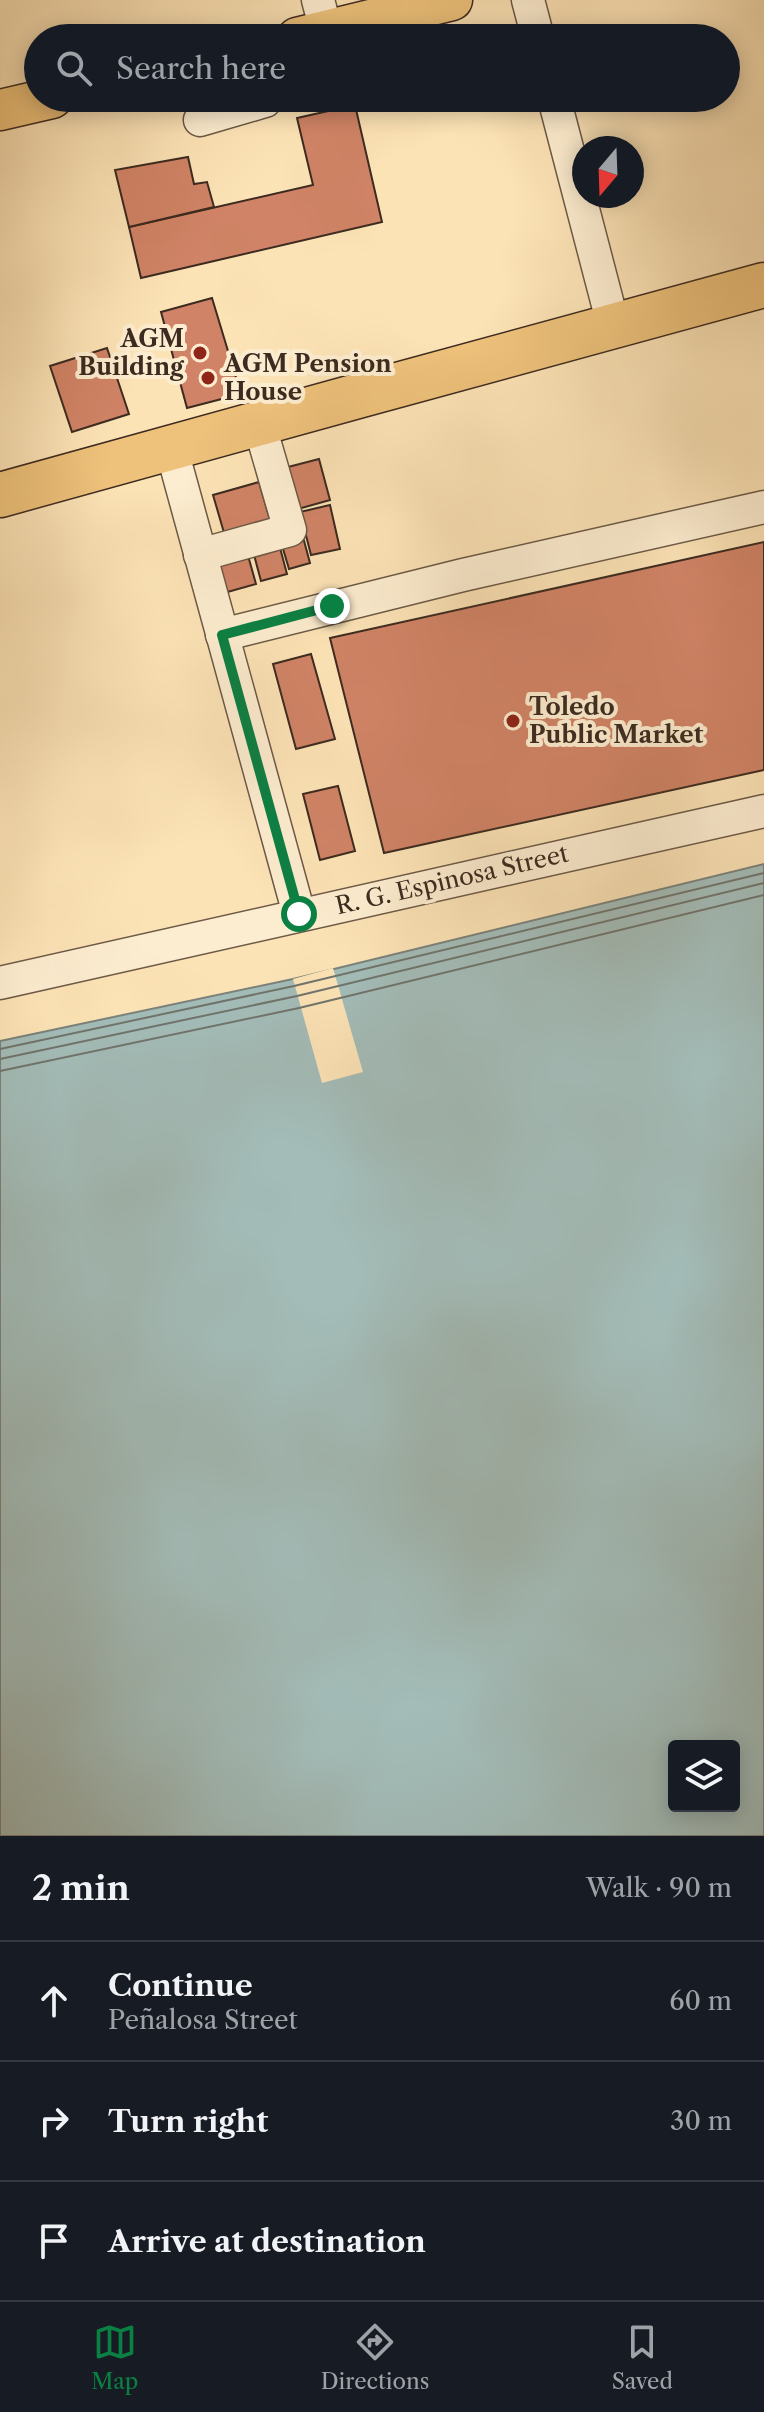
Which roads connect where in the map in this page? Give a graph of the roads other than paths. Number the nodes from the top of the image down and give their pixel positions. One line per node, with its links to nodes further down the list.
1 (452, 0): 3 (main road)
2 (528, 0): 4 (street)
3 (314, 23)
4 (534, 24)
5 (24, 104): 6 (main road)
6 (0, 110)
7 (227, 112): 9 (street)
8 (558, 112): 11 (street)
9 (200, 120)
10 (764, 285): 11 (highway)
11 (614, 328): 12 (highway)
12 (259, 423): 13 (highway); 16 (street)
13 (171, 447): 14 (highway); 16 (street)
14 (0, 495)
15 (764, 507): 17 (street)
16 (200, 555): 17 (street)
17 (222, 635): 19 (street)
18 (764, 811): 19 (street, R. G. Espinosa Street)
19 (299, 914): 20 (street, R. G. Espinosa Street)
20 (0, 983)

